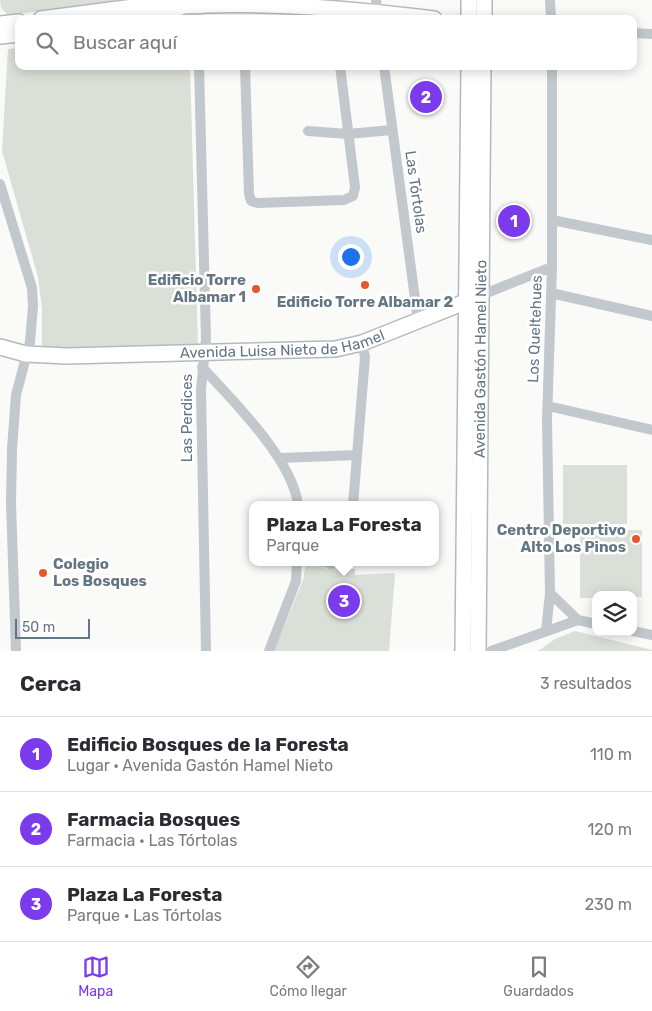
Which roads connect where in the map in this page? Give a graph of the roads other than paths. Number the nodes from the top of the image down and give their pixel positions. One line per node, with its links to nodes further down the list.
1 (469, 0): 9 (main road)
2 (484, 0): 10 (main road)
3 (550, 0): 11 (street)
4 (189, 8): 5 (main road); 6 (main road); 7 (main road)
5 (377, 10): 8 (main road)
6 (70, 15)
7 (166, 15)
8 (409, 15)
9 (469, 15)
10 (484, 15)
11 (551, 15)
12 (15, 22): 13 (main road)
13 (0, 24)
14 (637, 33): 16 (street)
15 (15, 34): 17 (main road)
16 (652, 34)
17 (0, 36)
18 (199, 70): 39 (street, Las Perdices)
19 (245, 70): 27 (street)
20 (340, 70): 27 (street)
21 (384, 70): 25 (street, Las Tórtolas)
22 (469, 70): 33 (main road, Avenida Gastón Hamel Nieto)
23 (483, 70): 33 (main road, Avenida Gastón Hamel Nieto)
24 (552, 70): 29 (street, Los Queltehues)
25 (392, 130): 27 (street); 35 (street, Las Tórtolas)
26 (308, 132): 27 (street)
27 (348, 134)
28 (0, 184): 38 (street)
29 (552, 220): 30 (street); 31 (street, Los Queltehues)
30 (652, 240)
31 (552, 267): 32 (street, Los Queltehues); 33 (street, Avenida Luisa Nieto de Hamel)
32 (551, 293): 34 (street); 40 (street, Los Queltehues)
33 (473, 299): 35 (main road, Avenida Luisa Nieto de Hamel); 56 (main road, Avenida Gastón Hamel Nieto); 57 (main road, Avenida Gastón Hamel Nieto)
34 (652, 316)
35 (418, 322): 36 (main road, Avenida Luisa Nieto de Hamel)
36 (362, 343): 39 (main road, Avenida Luisa Nieto de Hamel); 42 (street)
37 (0, 347): 38 (main road, Avenida Luisa Nieto de Hamel)
38 (26, 354): 39 (main road, Avenida Luisa Nieto de Hamel); 53 (street)
39 (204, 360): 43 (street); 54 (street, Las Perdices)
40 (548, 406): 41 (street); 47 (street, Los Queltehues)
41 (652, 430)
42 (357, 455): 43 (street); 45 (street)
43 (280, 458): 44 (street)
44 (297, 501)
45 (353, 501)
46 (297, 566): 55 (street)
47 (550, 593): 48 (street); 50 (street, Los Queltehues)
48 (578, 620): 49 (street); 50 (street)
49 (592, 623)
50 (546, 631): 58 (street)
51 (637, 632): 52 (street)
52 (652, 635)
53 (16, 651)
54 (206, 651)
55 (268, 651)
56 (463, 651)
57 (478, 651)
58 (491, 651)

